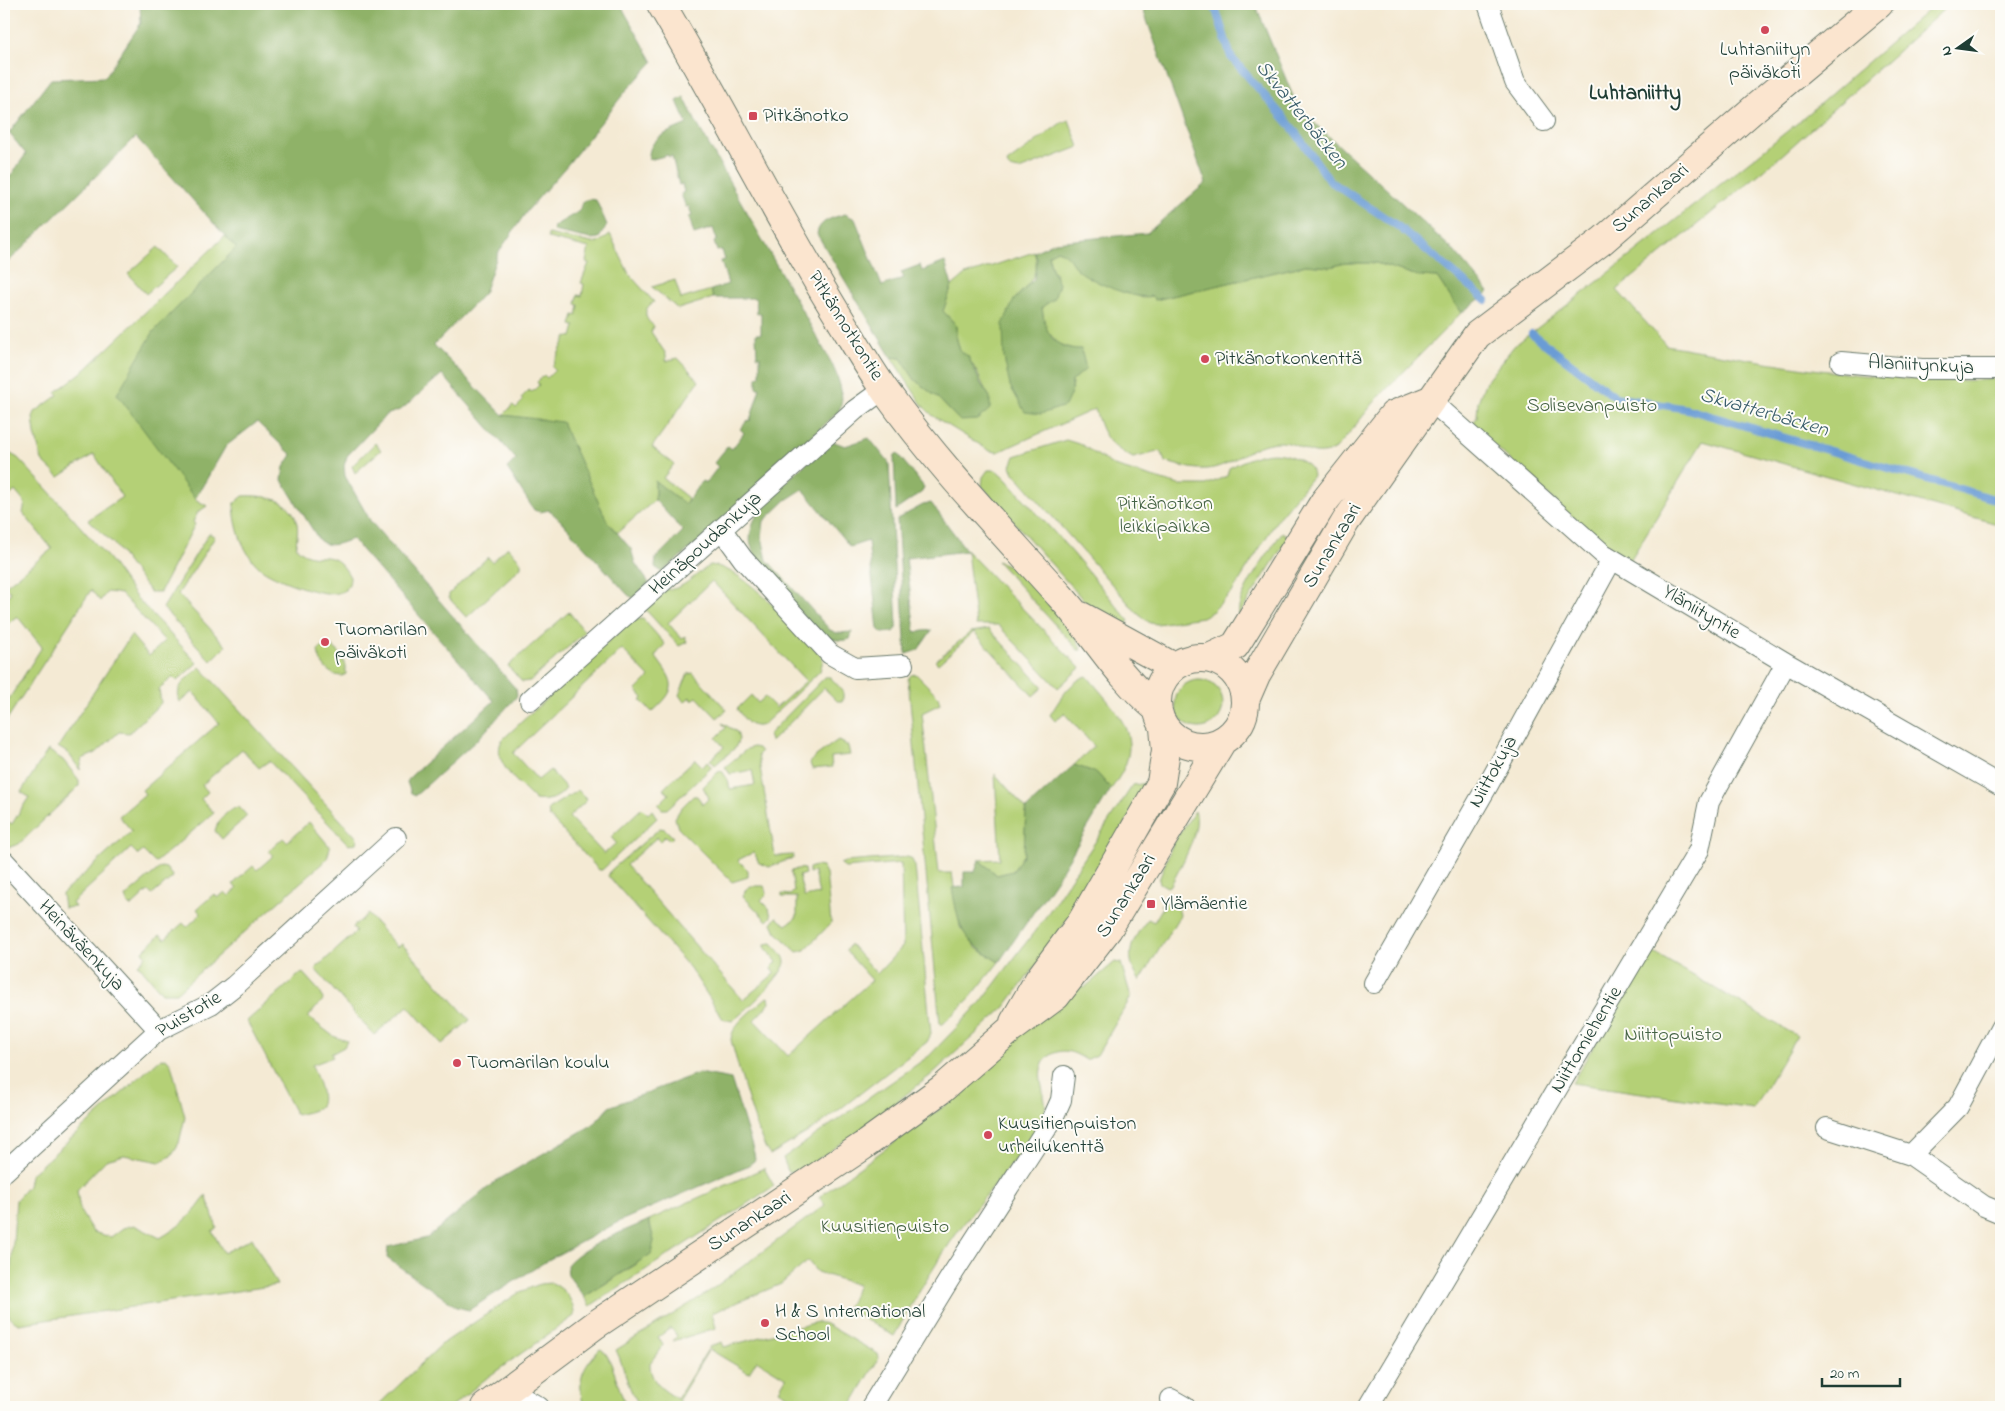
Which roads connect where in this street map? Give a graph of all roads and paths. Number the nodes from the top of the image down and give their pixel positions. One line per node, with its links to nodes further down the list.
1 (661, 4): 7 (street, Pitkännotkontie)
2 (1488, 4): 4 (street)
3 (1879, 4): 8 (street, Sunankaari)
4 (1544, 121)
5 (1841, 362): 6 (street, Alaniitynkuja)
6 (2001, 369)
7 (884, 390): 9 (street, Heinäpoudankuja); 11 (street, Pitkännotkontie)
8 (1430, 400): 10 (street, Yläniityntie); 12 (street, Sunankaari); 16 (street, Sunankaari)
9 (722, 530): 14 (street); 17 (street, Heinäpoudankuja)
10 (1612, 559): 13 (street, Yläniityntie); 23 (street, Niittokuja)
11 (1076, 614): 15 (street, Pitkännotkontie); 18 (street, Pitkännotkontie)
12 (1209, 658): 15 (street); 16 (street)
13 (1786, 663): 20 (street, Yläniityntie); 36 (street, Niittomiehentie)
14 (903, 666)
15 (1174, 666): 18 (street)
16 (1246, 698): 19 (street)
17 (530, 700)
18 (1161, 718): 19 (street); 26 (street, Sunankaari)
19 (1221, 743): 26 (street, Sunankaari)
20 (2001, 786)
21 (396, 838): 25 (street, Puistotie)
22 (4, 861): 25 (street, Heinäväenkuja)
23 (1374, 983)
24 (2001, 1027): 29 (street)
25 (159, 1030): 30 (street, Puistotie)
26 (1010, 1030): 32 (street, Sunankaari)
27 (1064, 1076): 35 (street)
28 (1827, 1128): 29 (street)
29 (1911, 1155): 31 (street)
30 (4, 1172)
31 (2001, 1213)
32 (507, 1390): 33 (street, Sunankaari); 34 (street)
33 (485, 1407)
34 (539, 1407)
35 (870, 1407)
36 (1368, 1407)

